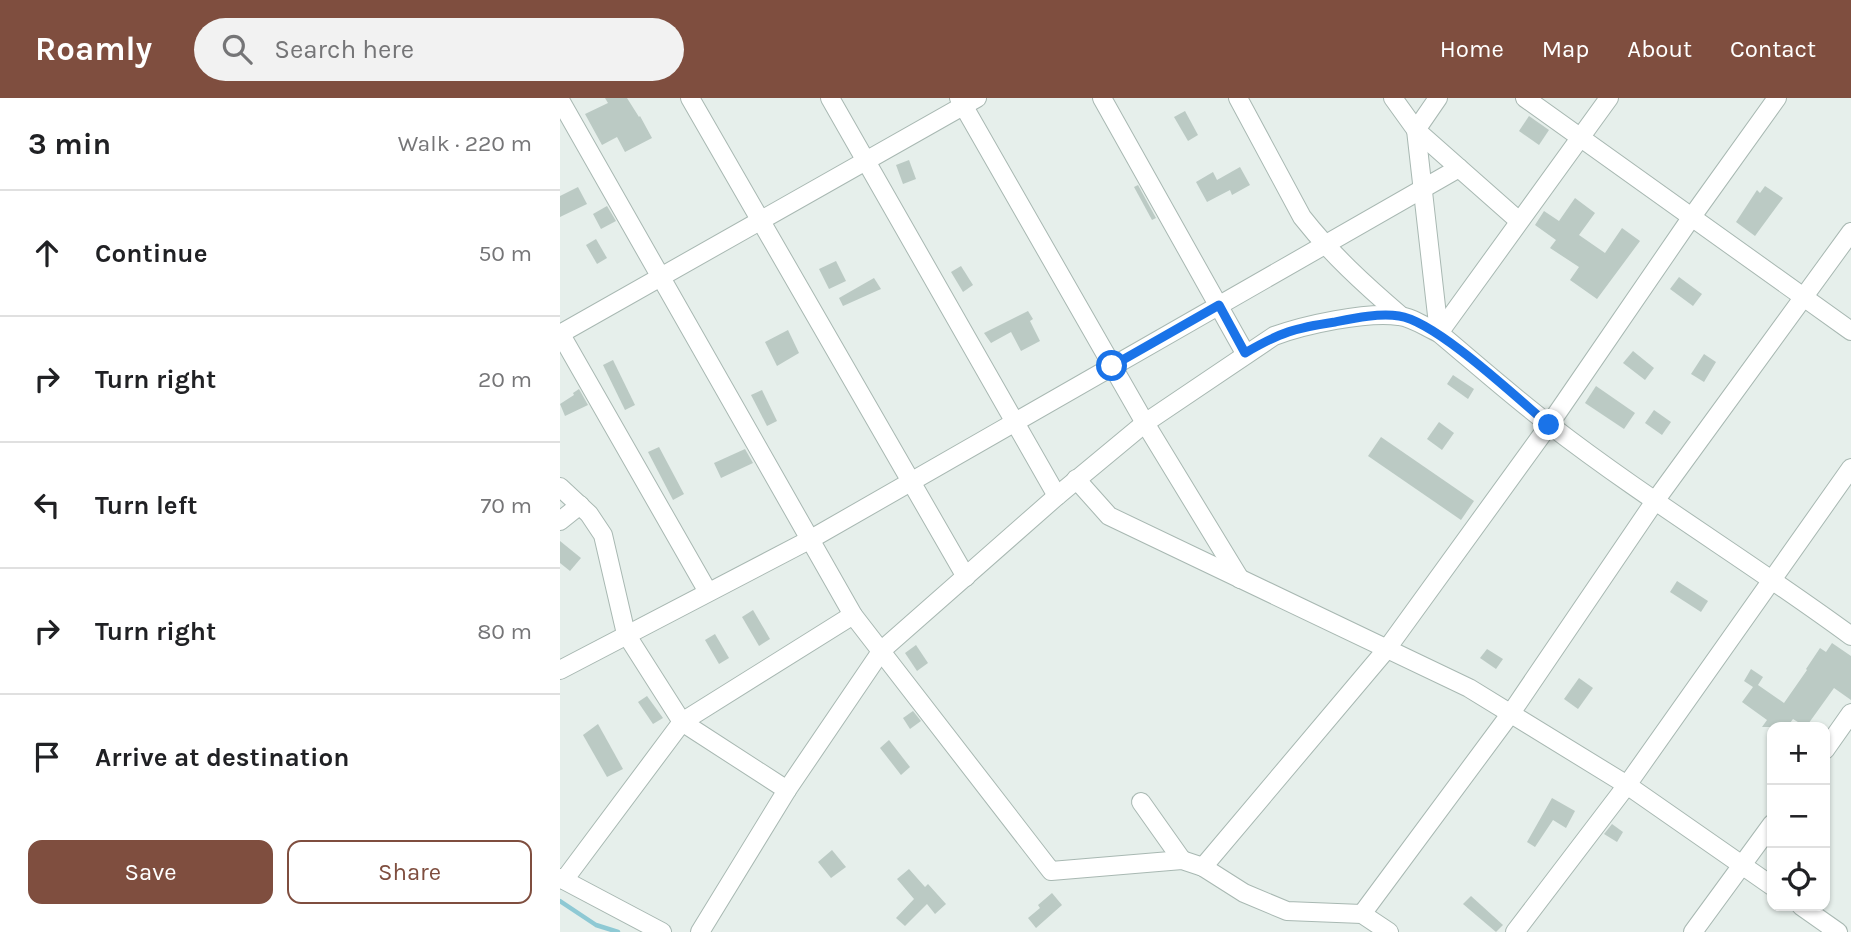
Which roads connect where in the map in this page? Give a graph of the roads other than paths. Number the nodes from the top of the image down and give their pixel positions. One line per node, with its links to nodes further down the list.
1 (690, 98): 18 (street)
2 (830, 98): 14 (street)
3 (1102, 98): 24 (street)
4 (1238, 98): 21 (street)
5 (1393, 98): 12 (street)
6 (1438, 98): 12 (street)
7 (1525, 98): 13 (street)
8 (1609, 98): 13 (street)
9 (1777, 98): 17 (street)
10 (560, 100): 22 (street)
11 (967, 101): 14 (street); 30 (street)
12 (1416, 130): 15 (street); 16 (street)
13 (1579, 138): 17 (street); 19 (street)
14 (866, 161): 18 (street); 31 (street)
15 (1459, 168): 16 (street); 19 (street)
16 (1422, 189): 21 (street); 28 (street)
17 (1691, 218): 23 (street); 33 (street)
18 (760, 219): 22 (street); 36 (street)
19 (1519, 221): 28 (street)
20 (1851, 232): 23 (street)
21 (1325, 244): 24 (street); 25 (street)
22 (661, 276): 27 (street); 42 (street)
23 (1802, 298): 26 (street); 39 (street)
24 (1219, 305): 29 (street); 30 (street)
25 (1400, 316): 28 (street); 29 (street)
26 (1851, 331)
27 (560, 333): 46 (street)
28 (1439, 333): 33 (street)
29 (1245, 353): 32 (street)
30 (1112, 366): 31 (street); 32 (street)
31 (1014, 422): 36 (street); 38 (street)
32 (1145, 423): 35 (street); 45 (street)
33 (1549, 425): 39 (street); 51 (street)
34 (1851, 468): 44 (street)
35 (1076, 479): 38 (street); 45 (street)
36 (910, 481): 42 (street); 43 (street)
37 (560, 487): 40 (street)
38 (1056, 496): 43 (street)
39 (1655, 501): 44 (street); 53 (street)
40 (580, 505): 41 (street); 48 (street)
41 (560, 521)
42 (811, 539): 46 (street); 47 (street)
43 (965, 577): 50 (street)
44 (1773, 579): 49 (street); 57 (street)
45 (1240, 580): 51 (street)
46 (708, 592): 48 (street)
47 (853, 615): 50 (street); 55 (street)
48 (626, 635): 52 (street); 55 (street)
49 (1851, 636)
50 (882, 650): 58 (street); 61 (street)
51 (1386, 650): 53 (street); 63 (street)
52 (560, 670)
53 (1511, 713): 57 (street); 67 (street)
54 (1851, 713): 56 (street)
55 (682, 722): 58 (street); 64 (street)
56 (1830, 743)
57 (1627, 785): 62 (street); 71 (street)
58 (787, 790): 69 (street)
59 (1140, 802): 61 (street)
60 (1767, 831): 62 (street)
61 (1182, 860): 63 (street)
62 (1743, 865): 65 (street); 72 (street)
63 (1203, 867): 67 (street)
64 (562, 878): 68 (street)
65 (1767, 882)
66 (1808, 911): 73 (street)
67 (1362, 914): 70 (street)
68 (662, 932)
69 (700, 932)
70 (1389, 932)
71 (1515, 932)
72 (1693, 932)
73 (1838, 932)

